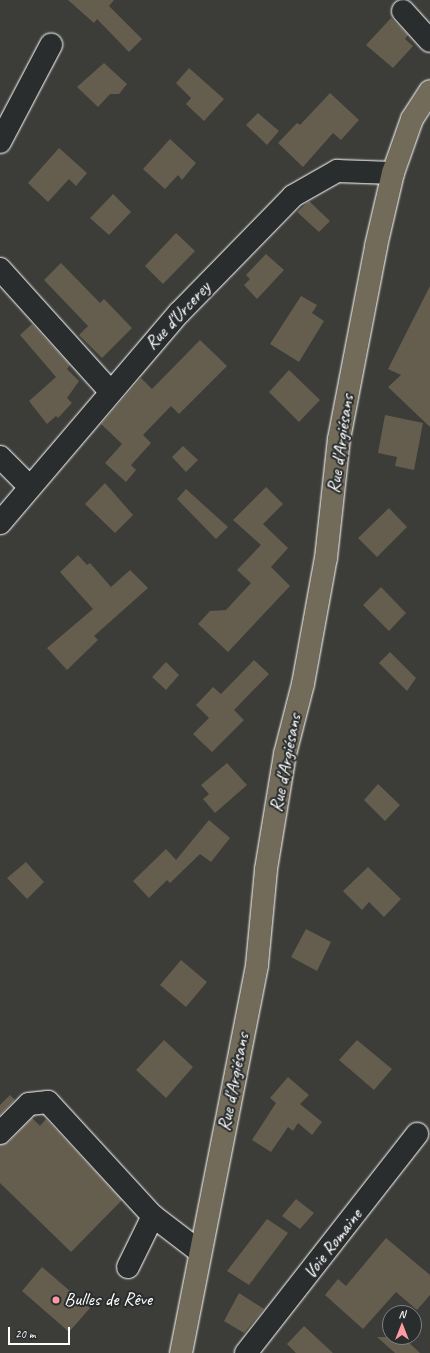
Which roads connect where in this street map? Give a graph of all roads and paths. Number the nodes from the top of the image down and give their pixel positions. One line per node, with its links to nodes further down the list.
1 (403, 12): 2 (street)
2 (430, 41)
3 (51, 45): 5 (street)
4 (430, 91): 6 (main road, Rue d'Argiésans)
5 (0, 142)
6 (393, 173): 8 (street, Rue d'Urcerey); 15 (main road, Rue d'Argiésans)
7 (0, 269): 8 (street)
8 (110, 391): 10 (street, Rue d'Urcerey)
9 (0, 456): 10 (street)
10 (30, 487): 11 (street, Rue d'Urcerey)
11 (0, 524)
12 (0, 1133): 14 (street)
13 (417, 1134): 18 (street, Voie Romaine)
14 (153, 1216): 15 (street); 16 (street)
15 (199, 1251): 17 (main road, Rue d'Argiésans)
16 (128, 1267)
17 (181, 1353)
18 (246, 1353)

